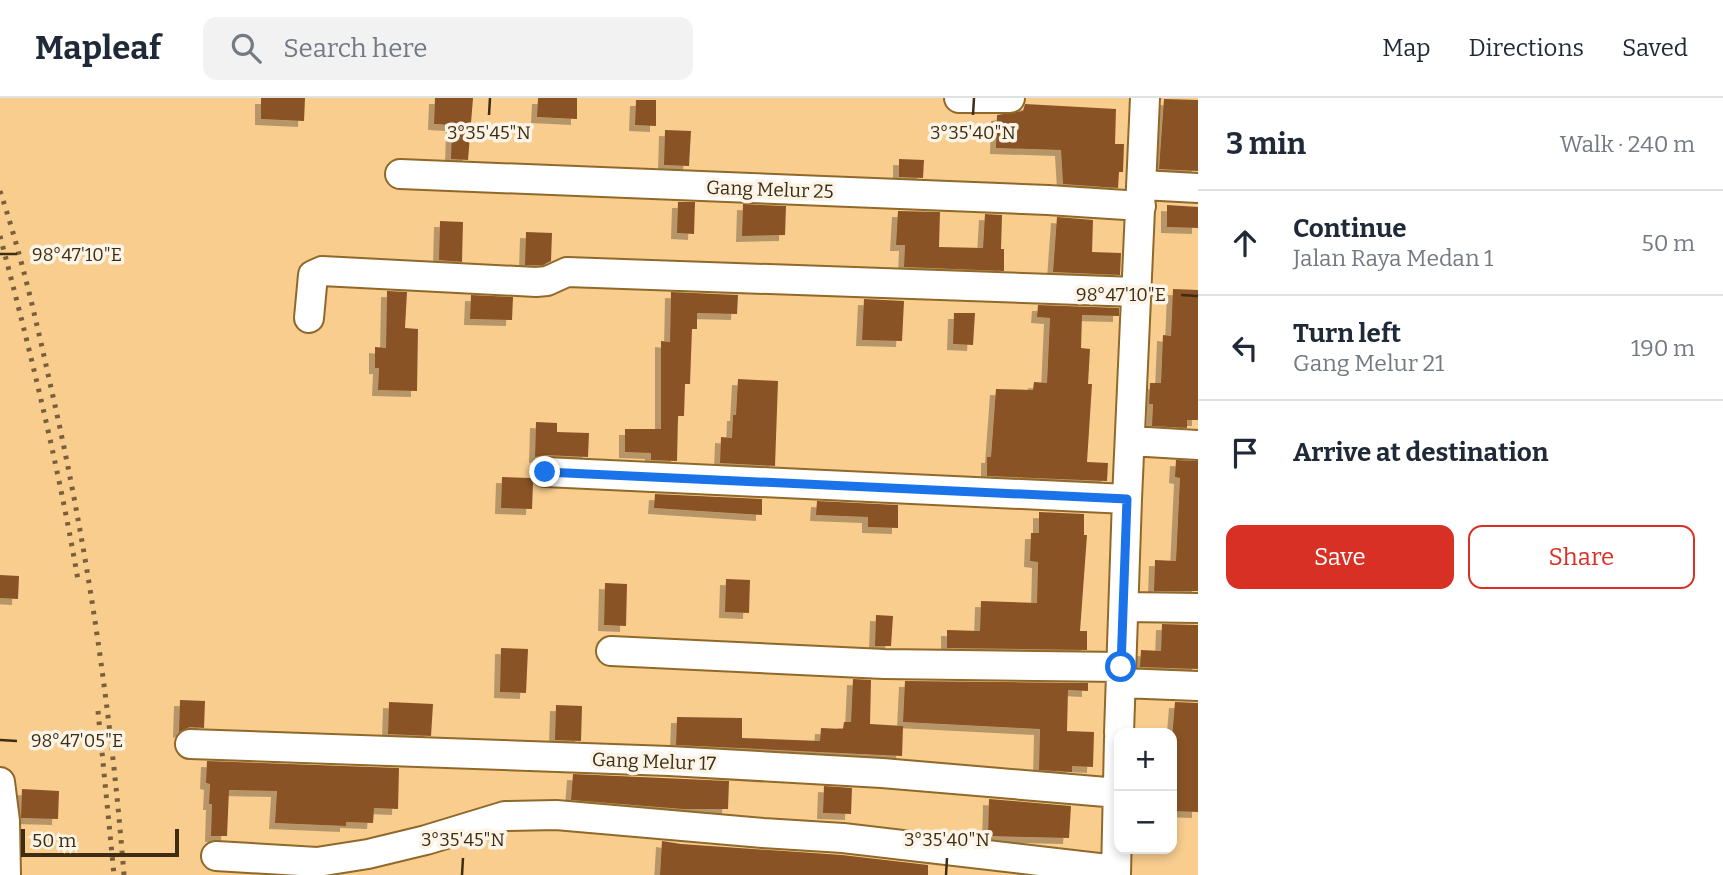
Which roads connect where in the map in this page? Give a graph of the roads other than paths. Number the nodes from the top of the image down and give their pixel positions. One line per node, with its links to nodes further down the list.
1 (959, 98): 2 (street)
2 (1010, 98)
3 (1130, 98): 4 (street)
4 (1145, 98): 7 (street)
5 (400, 174): 7 (street, Gang Melur 25)
6 (1198, 188): 7 (street, Gang Melur 25)
7 (1142, 195): 8 (street)
8 (1137, 292): 9 (street); 10 (street)
9 (309, 318)
10 (1130, 442): 11 (street); 13 (street)
11 (1198, 445)
12 (545, 472): 13 (street)
13 (1127, 499): 14 (street)
14 (1125, 607): 15 (street); 17 (street)
15 (1198, 608)
16 (611, 651): 17 (street)
17 (1121, 675): 18 (street); 19 (street)
18 (1198, 686)
19 (1119, 728)
20 (190, 744): 22 (street, Gang Melur 17)
21 (0, 782): 26 (street)
22 (1114, 793)
23 (1116, 854): 25 (street)
24 (216, 856): 25 (street)
25 (1116, 872)
26 (6, 875)

